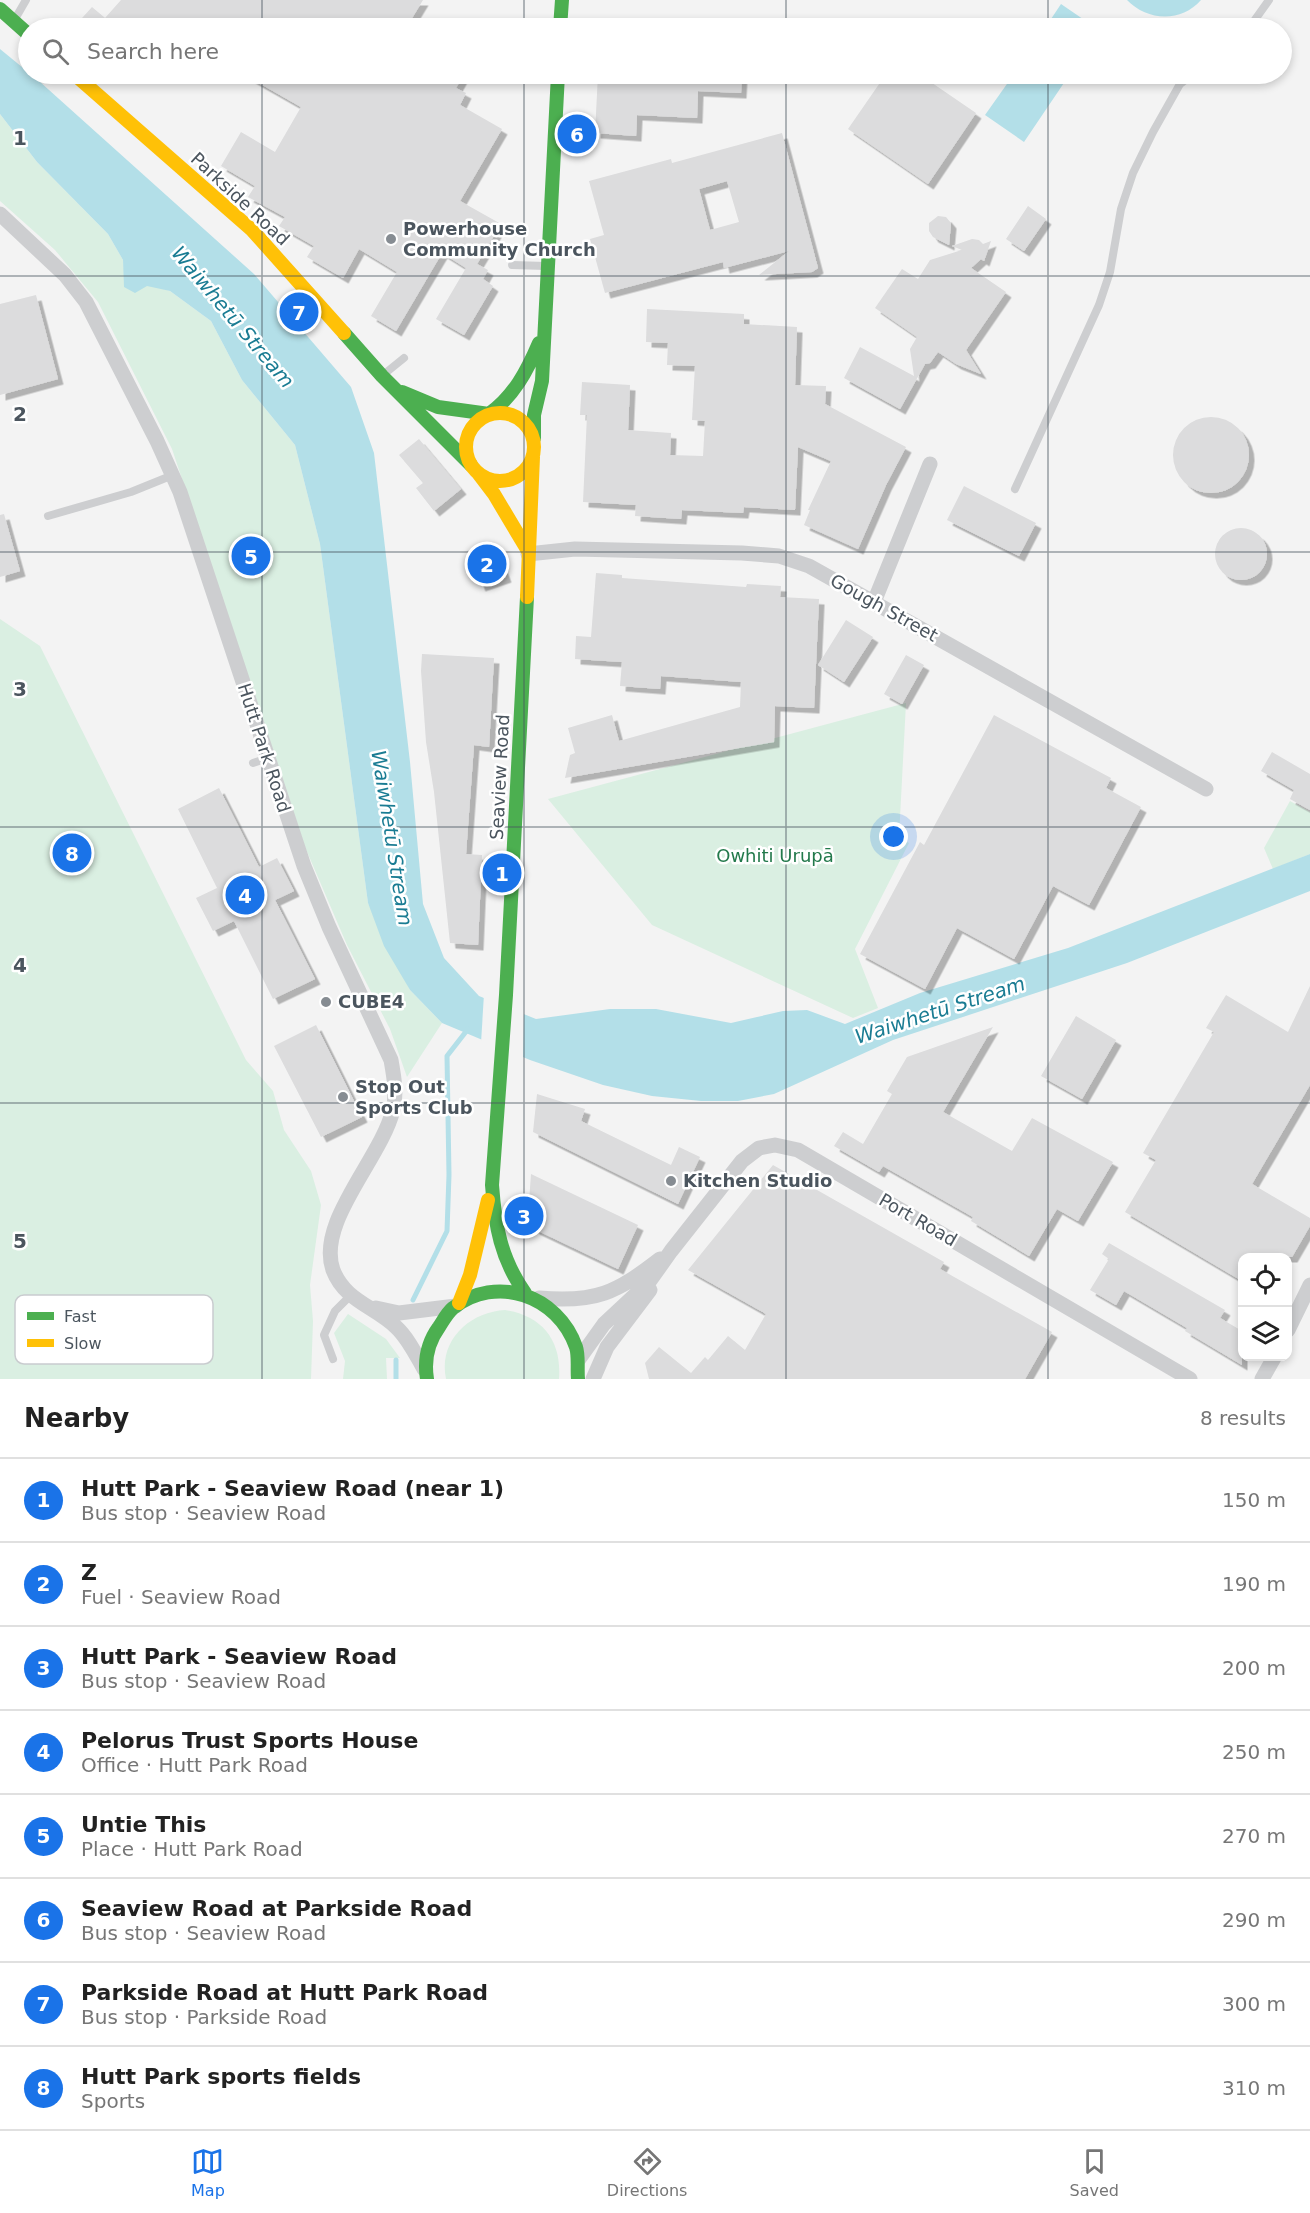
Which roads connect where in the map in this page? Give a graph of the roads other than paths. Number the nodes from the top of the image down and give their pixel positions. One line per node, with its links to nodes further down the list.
1 (26, 0): 7 (lane)
2 (562, 0): 5 (main road)
3 (1269, 0): 6 (lane)
4 (0, 9): 7 (main road)
5 (561, 18)
6 (1256, 18)
7 (14, 21): 8 (main road)
8 (18, 24)
9 (85, 84): 17 (main road, Parkside Road)
10 (558, 84): 14 (main road)
11 (1180, 84): 25 (lane)
12 (0, 214): 24 (street, Hutt Park Road)
13 (512, 265): 14 (lane)
14 (549, 267): 15 (main road)
15 (543, 335): 19 (main road); 20 (main road)
16 (404, 358): 17 (lane)
17 (382, 376): 18 (main road, Parkside Road)
18 (394, 389): 19 (main road, Parkside Road); 23 (main road, Parkside Road)
19 (489, 414): 20 (main road); 23 (main road)
20 (534, 438): 21 (main road)
21 (533, 457): 23 (main road); 27 (main road, Seaview Road)
22 (930, 464): 28 (street)
23 (474, 469): 27 (main road)
24 (173, 476): 26 (lane); 29 (street, Hutt Park Road)
25 (1015, 489)
26 (48, 516)
27 (528, 553): 28 (street, Gough Street); 32 (main road, Seaview Road)
28 (874, 602): 31 (street, Gough Street)
29 (268, 758): 30 (lane); 36 (street, Hutt Park Road)
30 (253, 763)
31 (1206, 789)
32 (492, 1185): 35 (main road, Seaview Road); 37 (main road, Seaview Road)
33 (671, 1251): 35 (street, Port Road); 41 (street, Port Road); 43 (street, Port Road); 44 (street, Port Road)
34 (1310, 1285): 38 (street)
35 (530, 1295): 37 (main road); 41 (main road)
36 (354, 1299): 37 (street); 39 (lane); 42 (street, Hutt Park Road)
37 (457, 1305): 42 (main road)
38 (1292, 1318)
39 (333, 1359)
40 (1272, 1361): 45 (street)
41 (580, 1372)
42 (427, 1377)
43 (593, 1379)
44 (1190, 1379)
45 (1262, 1379)

